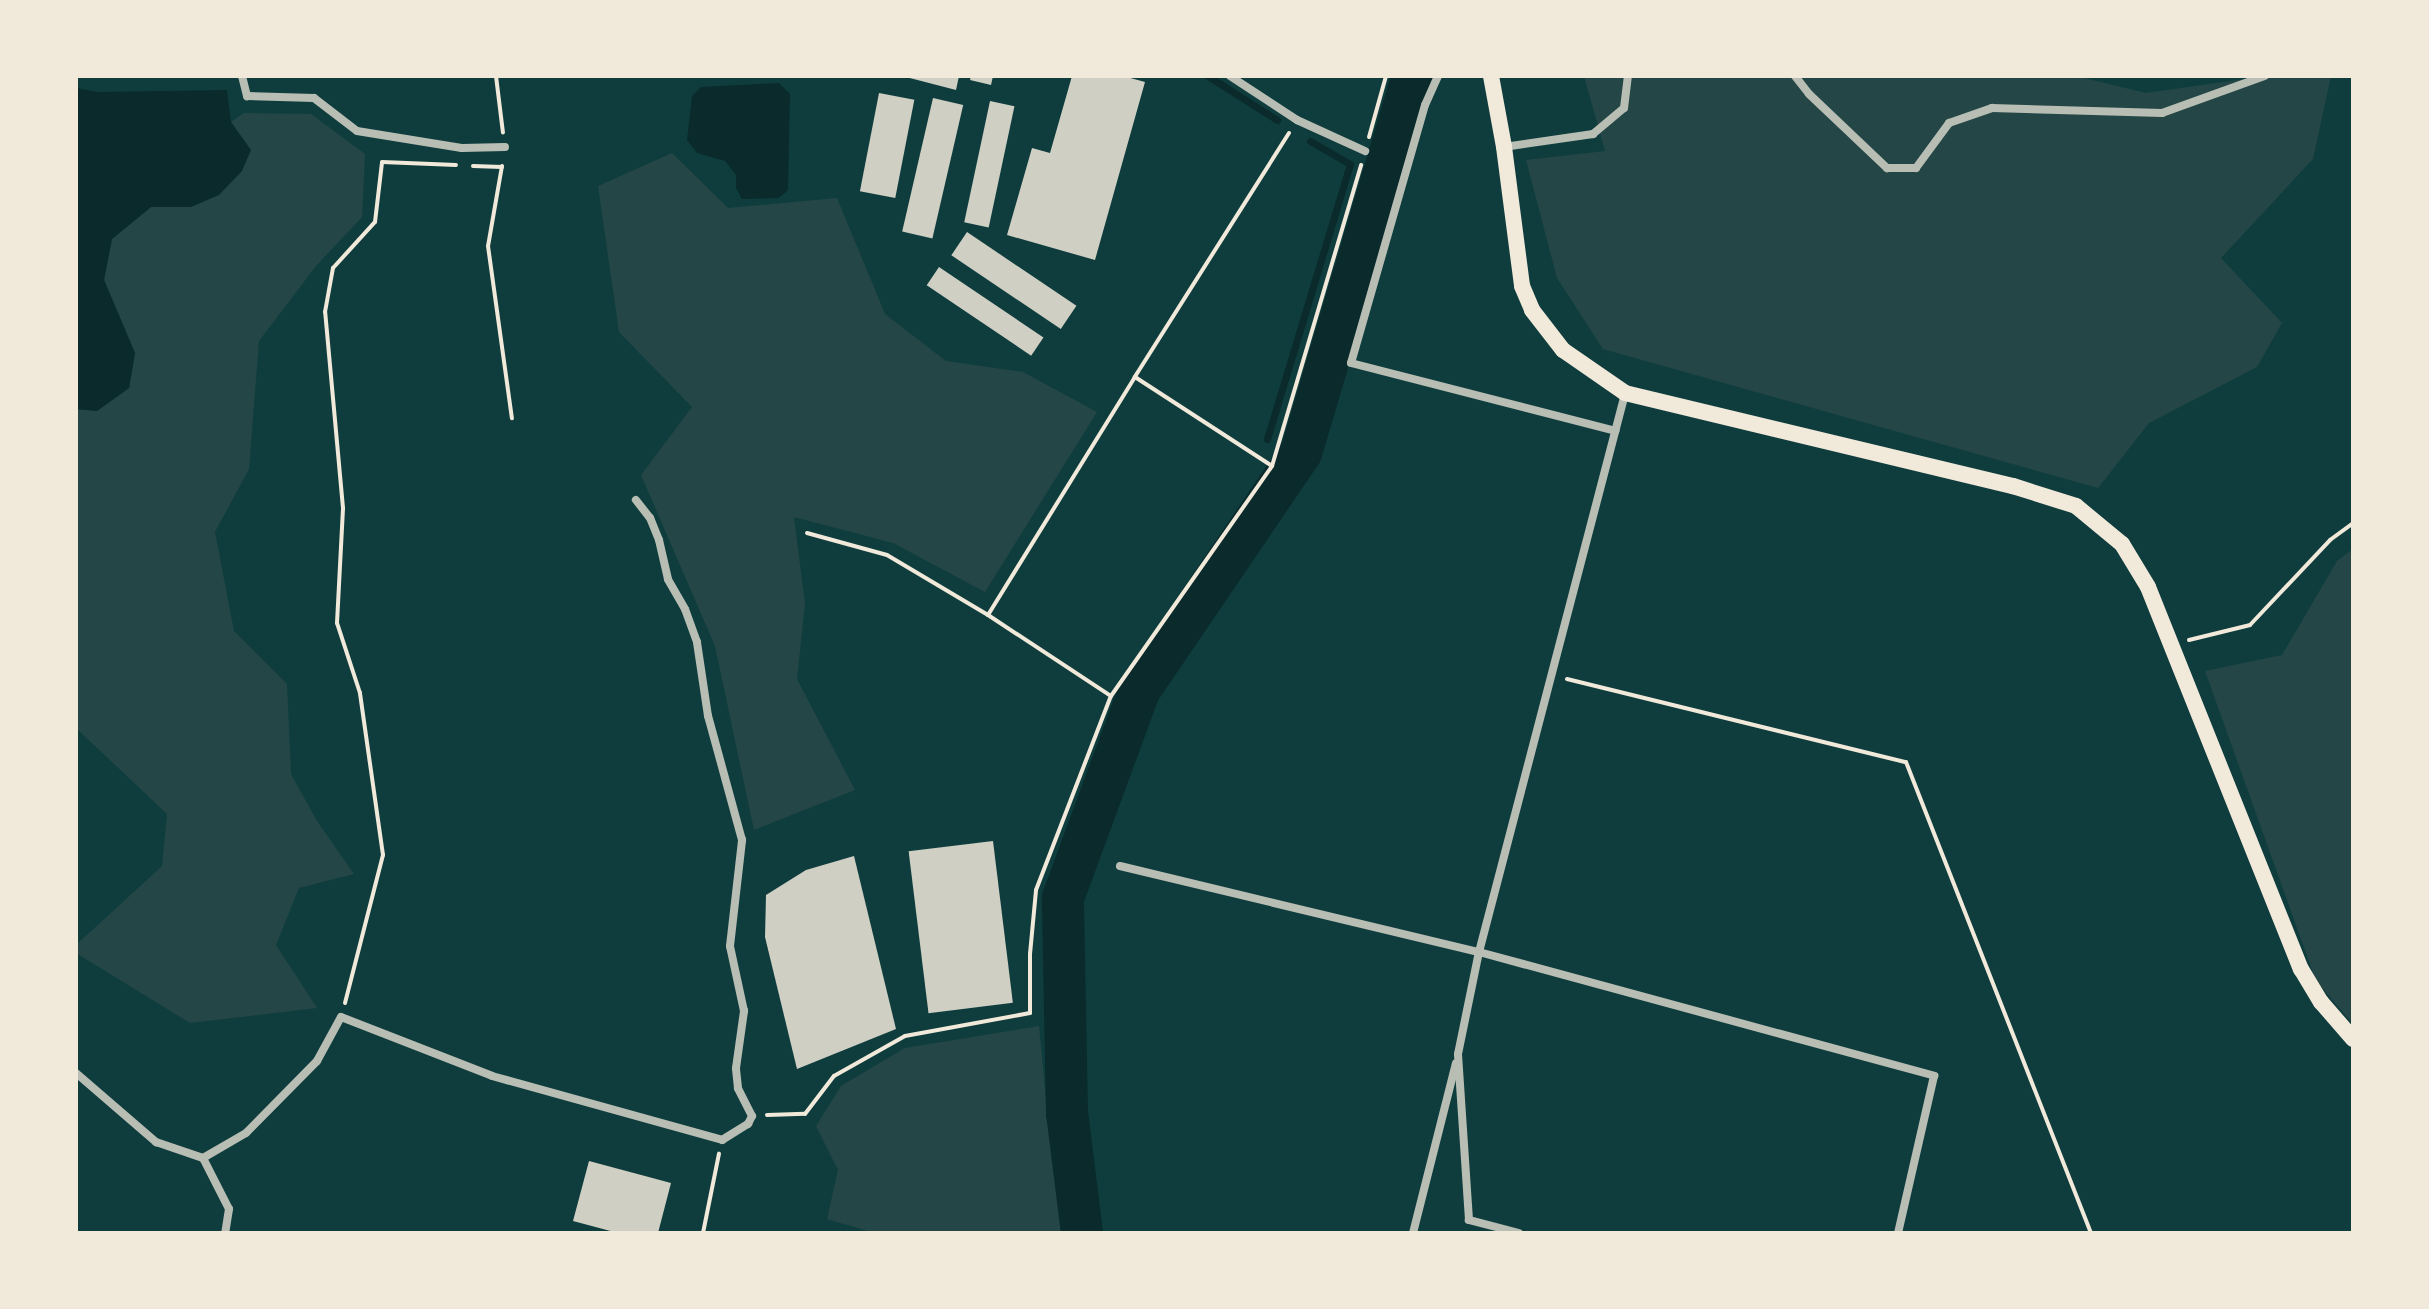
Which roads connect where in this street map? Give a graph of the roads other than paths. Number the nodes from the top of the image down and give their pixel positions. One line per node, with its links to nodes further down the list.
1 (242, 76): 8 (street)
2 (1230, 76): 10 (street)
3 (1438, 76): 12 (street)
4 (1491, 76): 9 (main road)
5 (1628, 76): 9 (street)
6 (1795, 76): 7 (street)
7 (2265, 76)
8 (505, 147)
9 (1504, 147): 11 (main road)
10 (1365, 151)
11 (1625, 393): 12 (street); 16 (main road)
12 (1615, 431): 15 (street)
13 (636, 500): 19 (street)
14 (1120, 866): 15 (street)
15 (1479, 952): 17 (street); 23 (street)
16 (2353, 1039)
17 (1458, 1054): 21 (street); 22 (street)
18 (76, 1073): 19 (street)
19 (203, 1158): 20 (street)
20 (225, 1233)
21 (1413, 1233)
22 (1519, 1233)
23 (1898, 1233)

